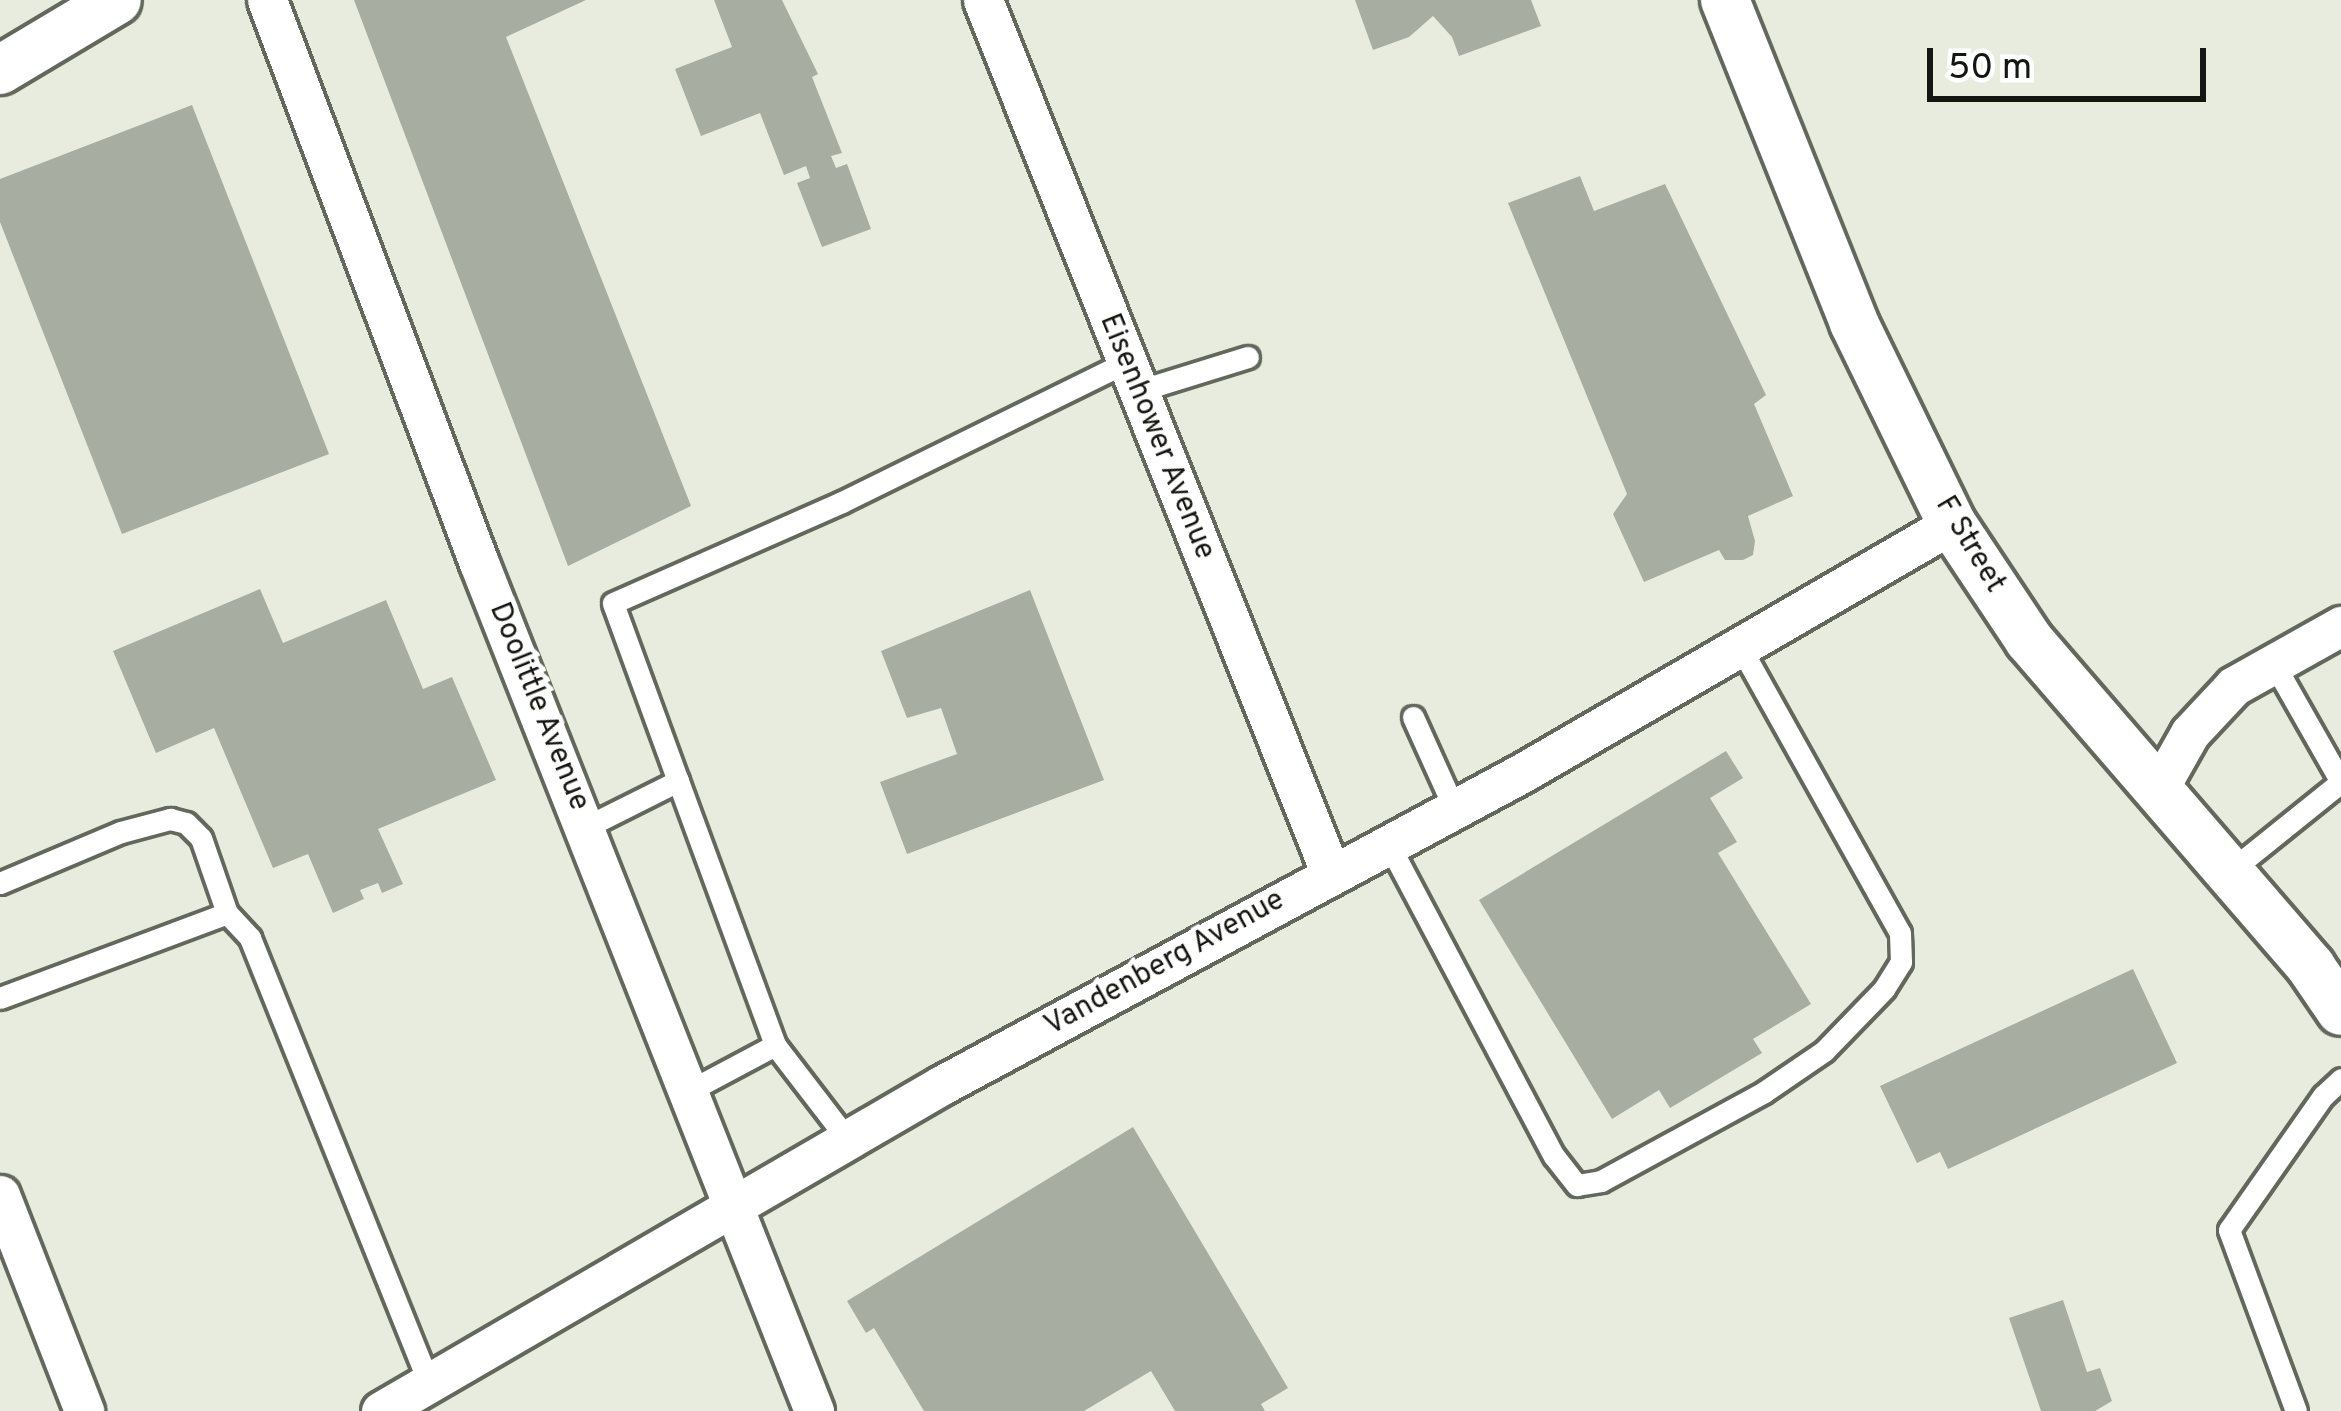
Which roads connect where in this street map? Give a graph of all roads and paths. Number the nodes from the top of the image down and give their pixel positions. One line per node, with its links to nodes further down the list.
1 (117, 0): 5 (street)
2 (267, 0): 17 (street, Doolittle Avenue)
3 (983, 0): 7 (street, Eisenhower Avenue)
4 (1725, 0): 8 (street, F Street)
5 (0, 70)
6 (1248, 357): 7 (lane)
7 (1132, 377): 13 (lane); 20 (street, Eisenhower Avenue)
8 (1952, 524): 10 (street, Vandenberg Avenue); 15 (street, F Street)
9 (2341, 626): 11 (street)
10 (1739, 647): 16 (street, Vandenberg Avenue); 18 (lane)
11 (2274, 664): 14 (lane); 15 (street)
12 (1414, 717): 16 (lane)
13 (678, 781): 17 (lane); 25 (lane)
14 (2340, 781): 19 (lane)
15 (2159, 788): 19 (street, F Street)
16 (1454, 808): 18 (street, Vandenberg Avenue)
17 (586, 826): 27 (street, Doolittle Avenue)
18 (1388, 843): 20 (street, Vandenberg Avenue)
19 (2228, 872): 24 (street, F Street)
20 (1331, 874): 28 (street, Vandenberg Avenue)
21 (0, 883): 22 (lane)
22 (227, 913): 23 (lane); 31 (lane)
23 (0, 998)
24 (2341, 1011)
25 (775, 1045): 27 (lane); 28 (lane)
26 (2341, 1079): 35 (lane)
27 (687, 1092): 30 (street, Doolittle Avenue)
28 (848, 1140): 30 (street, Vandenberg Avenue)
29 (0, 1195): 32 (street)
30 (735, 1208): 31 (street, Vandenberg Avenue); 34 (street, Doolittle Avenue)
31 (429, 1384): 33 (street, Vandenberg Avenue)
32 (84, 1411)
33 (381, 1411)
34 (814, 1411)
35 (2296, 1411)

